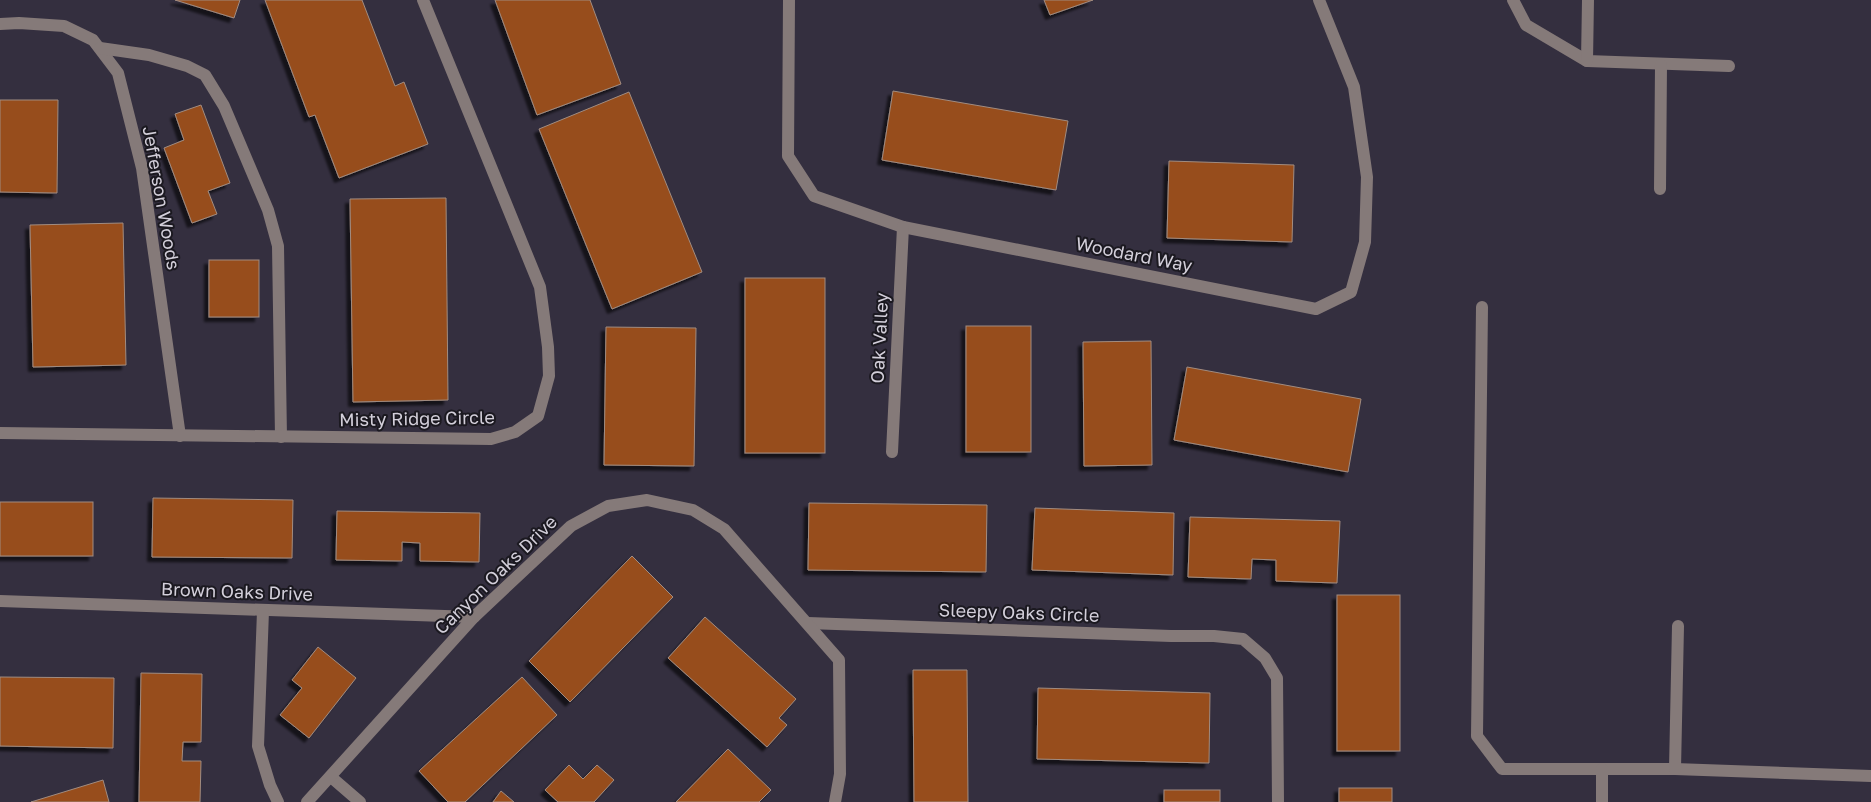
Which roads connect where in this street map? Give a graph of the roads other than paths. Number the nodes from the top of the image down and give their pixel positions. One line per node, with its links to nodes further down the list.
1 (423, 0): 16 (lane, Misty Ridge Circle)
2 (790, 0): 12 (lane, Woodard Way)
3 (1319, 0): 12 (lane, Woodard Way)
4 (1513, 0): 8 (lane)
5 (1588, 0): 8 (lane)
6 (0, 24): 7 (lane, Jefferson Woods)
7 (100, 48): 15 (lane, Jefferson Woods); 16 (lane)
8 (1587, 61): 9 (lane)
9 (1661, 65): 10 (lane); 11 (lane)
10 (1729, 66)
11 (1660, 189)
12 (903, 227): 17 (lane, Oak Valley)
13 (1482, 306): 23 (lane)
14 (0, 433): 15 (lane, Misty Ridge Circle)
15 (180, 436): 16 (lane, Misty Ridge Circle)
16 (281, 437)
17 (892, 452)
18 (0, 601): 19 (lane, Brown Oaks Drive)
19 (263, 611): 20 (lane, Brown Oaks Drive); 27 (lane)
20 (474, 616): 21 (lane, Canyon Oaks Drive); 26 (lane, Canyon Oaks Drive)
21 (808, 623): 30 (lane); 31 (lane, Sleepy Oaks Circle)
22 (1678, 626): 24 (lane)
23 (1602, 769): 24 (lane); 32 (lane)
24 (1675, 769): 25 (lane)
25 (1871, 776)
26 (331, 777): 28 (lane, Canyon Oaks Drive); 29 (lane)
27 (278, 802)
28 (308, 802)
29 (360, 802)
30 (835, 802)
31 (1278, 802)
32 (1602, 802)

